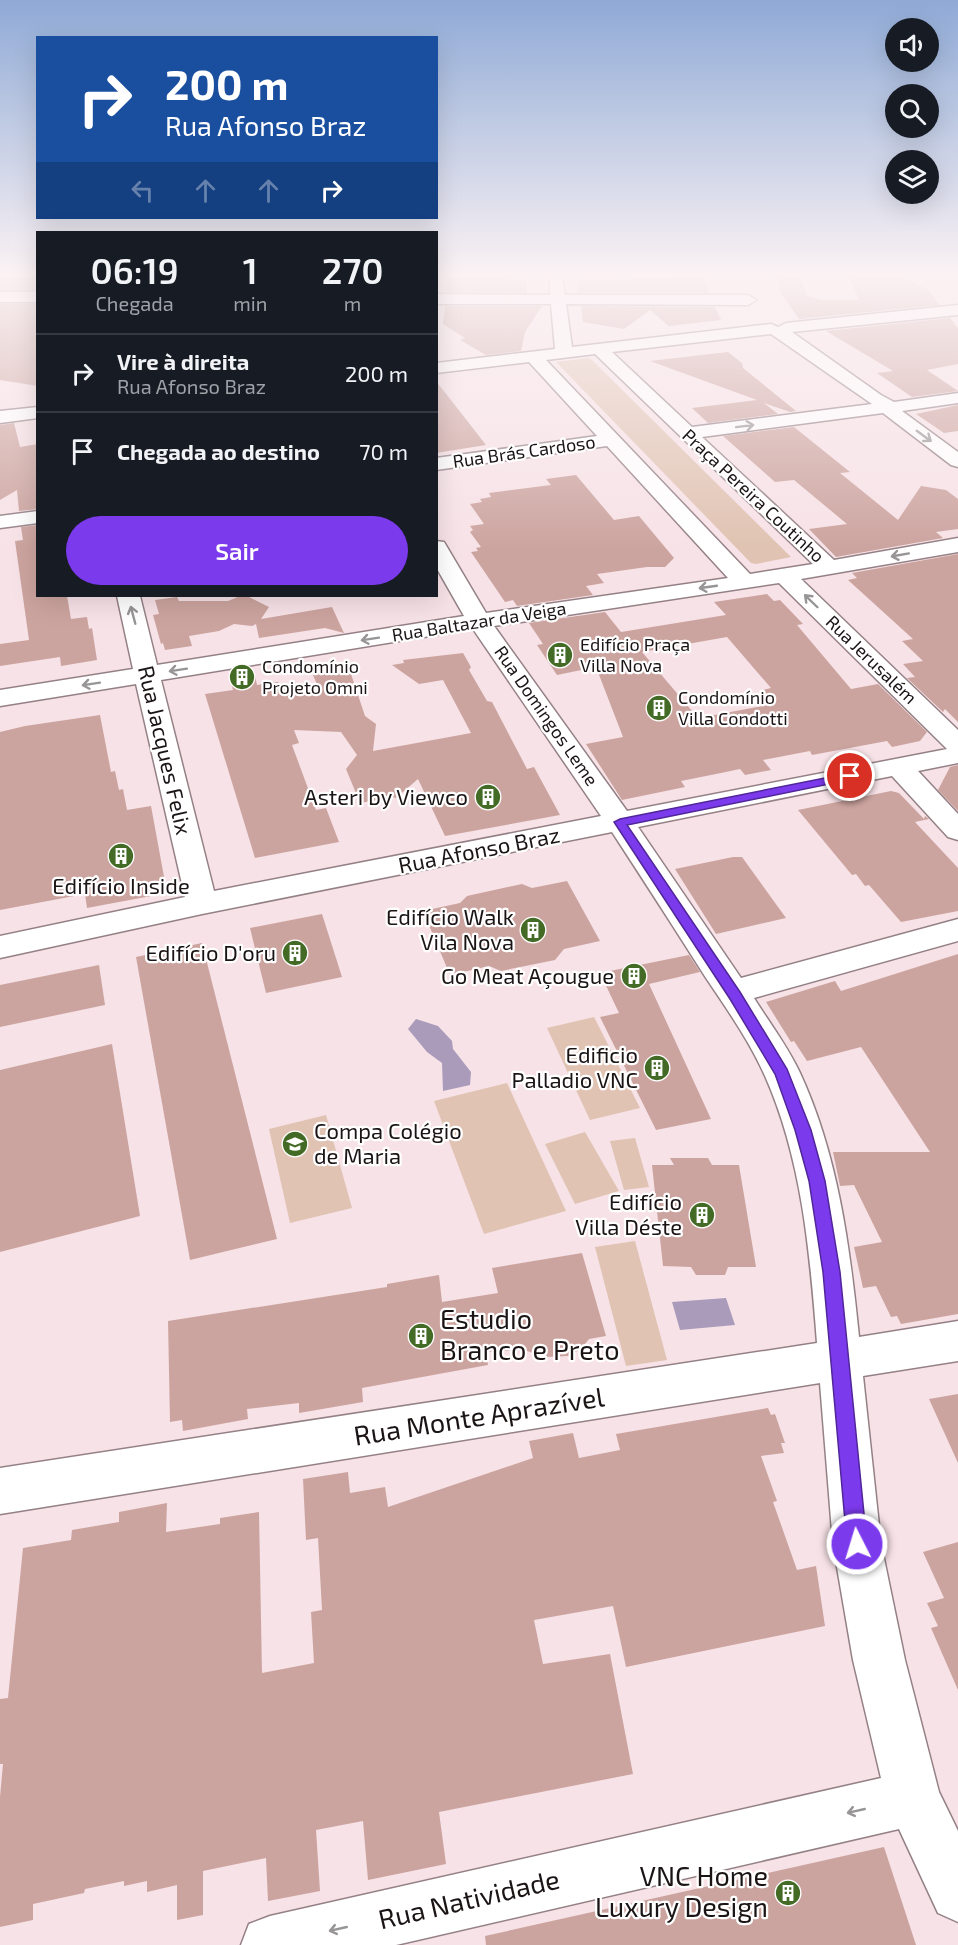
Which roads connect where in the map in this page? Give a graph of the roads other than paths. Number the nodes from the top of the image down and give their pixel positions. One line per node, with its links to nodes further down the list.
1 (542, 367): 9 (street)
2 (618, 367): 8 (street, Praça Pereira Coutinho)
3 (831, 367): 5 (street)
4 (958, 398): 5 (street)
5 (883, 406): 8 (street, one-way to 5); 10 (street, one-way to 10)
6 (36, 412): 7 (street)
7 (0, 417)
8 (687, 433): 16 (street, Praça Pereira Coutinho)
9 (611, 440): 11 (street, Rua Brás Cardoso); 18 (street)
10 (958, 461)
11 (438, 464)
12 (36, 517): 13 (street)
13 (0, 522)
14 (958, 544): 16 (street, Rua Baltazar da Veiga, one-way to 16)
15 (438, 550): 20 (street, Rua Domingos Leme)
16 (829, 567): 17 (street, Rua Baltazar da Veiga)
17 (784, 575): 18 (street, Rua Baltazar da Veiga); 23 (street, Rua Jerusalém, one-way to 17)
18 (745, 582): 20 (street, Rua Baltazar da Veiga, one-way to 20)
19 (128, 597): 21 (street, Rua Jacques Felix, one-way to 19)
20 (479, 621): 21 (street, Rua Baltazar da Veiga, one-way to 21); 26 (street, Rua Domingos Leme)
21 (148, 675): 22 (street, Rua Baltazar da Veiga, one-way to 22); 28 (street, Rua Jacques Felix)
22 (0, 698)
23 (958, 745)
24 (958, 755): 25 (street, Rua Afonso Braz)
25 (898, 766): 26 (street, Rua Afonso Braz); 27 (street)
26 (620, 822): 28 (street, Rua Afonso Braz); 31 (street, Rua Domingos Leme)
27 (958, 831)
28 (202, 904): 30 (street, Rua Afonso Braz)
29 (958, 930): 31 (street)
30 (0, 947)
31 (733, 992): 33 (street, Rua Domingos Leme)
32 (958, 1341): 33 (street, Rua Monte Aprazível)
33 (840, 1362): 34 (street, Rua Monte Aprazível); 35 (street, Rua Domingos Leme)
34 (0, 1491)
35 (913, 1798): 36 (street, Rua Domingos Leme); 37 (street, Rua Natividade, one-way to 37)
36 (958, 1893)
37 (270, 1945)

